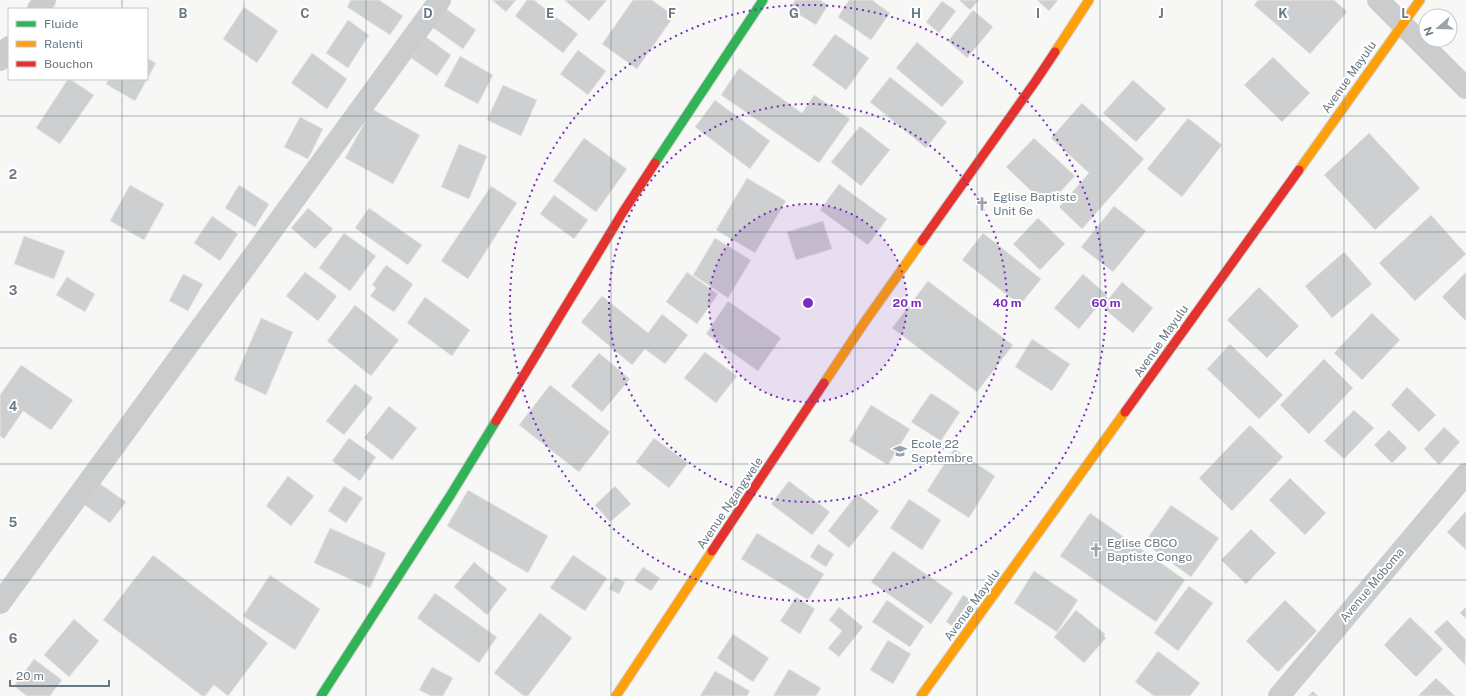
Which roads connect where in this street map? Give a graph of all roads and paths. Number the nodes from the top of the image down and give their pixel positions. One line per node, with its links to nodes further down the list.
1 (45, 0): 7 (street)
2 (440, 0): 13 (street)
3 (763, 0): 14 (street)
4 (1089, 0): 15 (street, Avenue Ngangwele)
5 (1378, 0): 8 (street)
6 (1420, 0): 8 (street, Avenue Mayulu)
7 (39, 8)
8 (1402, 24): 11 (street); 16 (street, Avenue Mayulu)
9 (8, 48): 10 (street)
10 (0, 60)
11 (1466, 88)
12 (1466, 474): 17 (street, Avenue Moboma)
13 (0, 603)
14 (320, 696)
15 (616, 696)
16 (921, 696)
17 (1279, 696)

